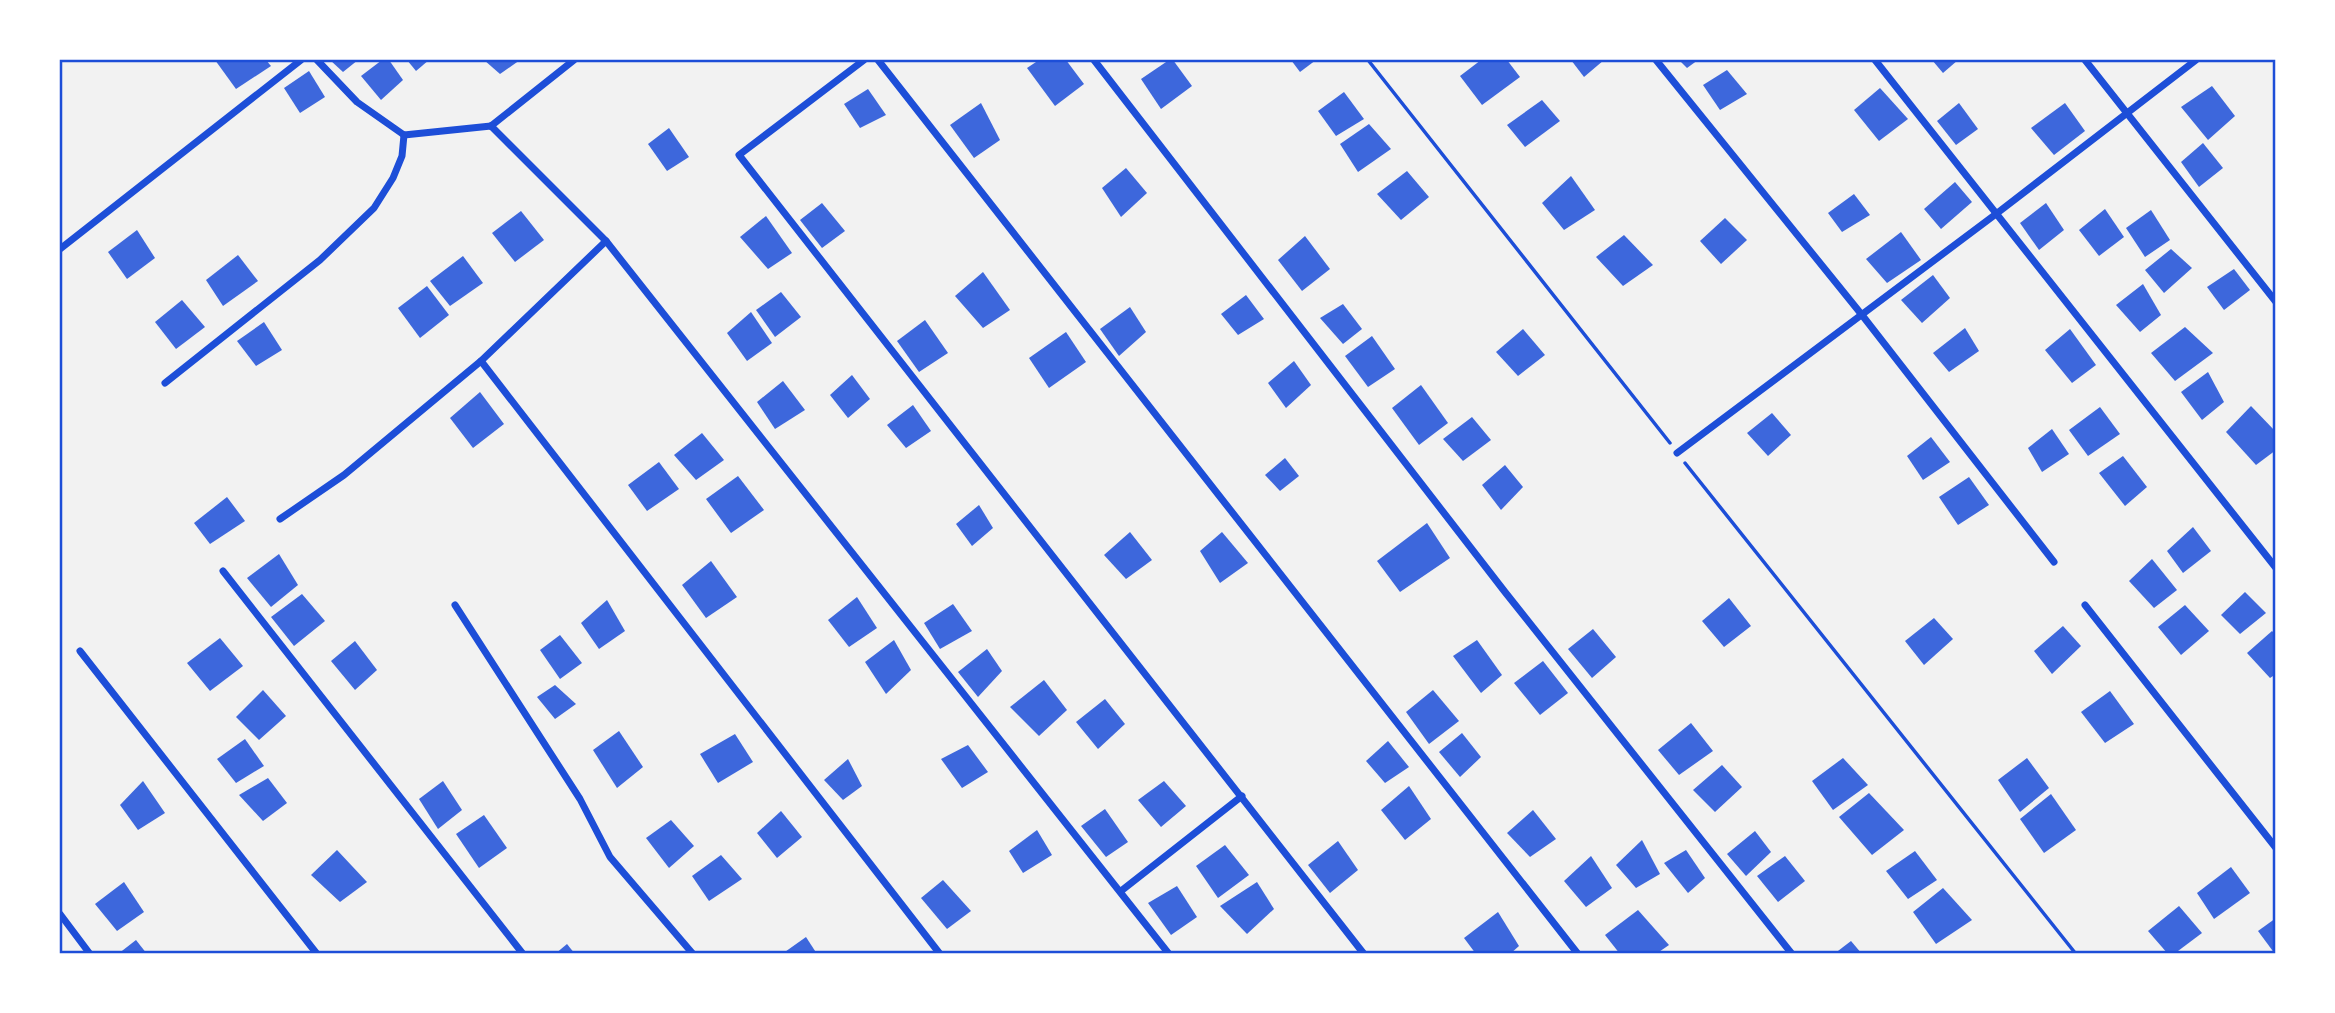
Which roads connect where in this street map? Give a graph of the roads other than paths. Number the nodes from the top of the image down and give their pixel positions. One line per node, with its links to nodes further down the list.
1 (301, 60): 16 (street)
2 (317, 60): 13 (street)
3 (574, 60): 12 (street)
4 (864, 60): 29 (street)
5 (878, 60): 40 (street)
6 (1094, 60): 41 (street)
7 (1656, 60): 18 (street)
8 (1875, 60): 14 (street)
9 (2085, 60): 11 (street)
10 (2196, 60): 11 (street)
11 (2128, 114): 14 (street); 17 (street)
12 (491, 126): 13 (street); 15 (street)
13 (404, 135): 20 (street)
14 (1996, 214): 18 (street); 24 (street)
15 (606, 241): 19 (street); 31 (street)
16 (60, 249)
17 (2276, 302)
18 (1862, 314): 21 (street); 23 (street)
19 (481, 360): 22 (street); 37 (street)
20 (165, 383)
21 (1678, 453)
22 (280, 519)
23 (2054, 562)
24 (2276, 568)
25 (223, 571): 35 (street)
26 (455, 605): 36 (street)
27 (2085, 605): 30 (street)
28 (80, 651): 34 (street)
29 (1242, 796): 31 (street); 39 (street)
30 (2276, 848)
31 (1121, 891): 38 (street)
32 (60, 914): 33 (street)
33 (90, 954)
34 (317, 954)
35 (523, 954)
36 (693, 954)
37 (940, 954)
38 (1169, 954)
39 (1364, 954)
40 (1577, 954)
41 (1792, 954)

